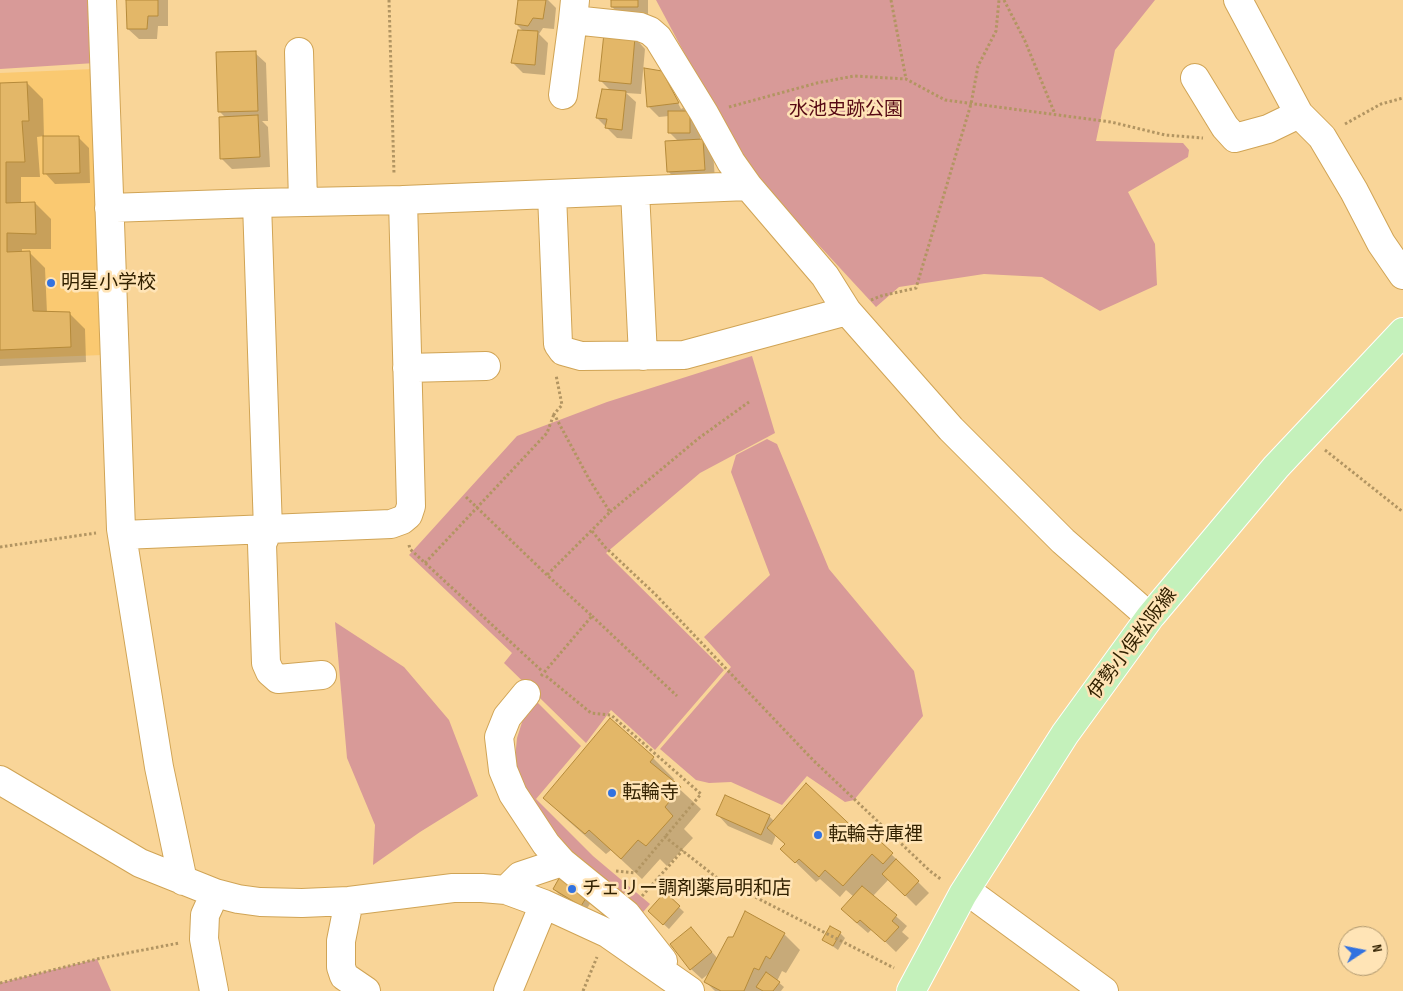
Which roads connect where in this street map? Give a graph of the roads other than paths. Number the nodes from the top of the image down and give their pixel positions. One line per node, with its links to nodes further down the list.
1 (102, 0): 14 (street)
2 (1238, 0): 7 (street)
3 (574, 10): 6 (street); 8 (street)
4 (299, 52): 13 (street)
5 (1195, 78): 7 (street)
6 (563, 95)
7 (1299, 114): 15 (street)
8 (748, 186): 9 (street); 16 (street)
9 (635, 190): 10 (street); 18 (street)
10 (552, 194): 11 (street); 18 (street)
11 (399, 200): 13 (street); 20 (street)
12 (257, 202): 13 (street); 14 (street); 21 (street)
13 (303, 202)
14 (109, 208): 22 (street)
15 (1403, 274)
16 (847, 310): 18 (street); 23 (street)
17 (1403, 332): 23 (main road, 伊勢小俣松阪線)
18 (643, 356)
19 (486, 366): 20 (street)
20 (407, 368): 21 (street)
21 (268, 530): 22 (street); 24 (street)
22 (122, 532): 28 (street)
23 (1150, 616): 30 (main road, 伊勢小俣松阪線)
24 (322, 675)
25 (526, 694): 27 (street)
26 (0, 780): 28 (street)
27 (562, 862): 29 (street); 34 (street)
28 (183, 882): 31 (street)
29 (506, 890): 32 (street); 33 (street)
30 (964, 892): 35 (main road, 伊勢小俣松阪線); 40 (street)
31 (215, 893): 32 (street); 36 (street)
32 (349, 901): 37 (street)
33 (544, 904): 34 (street); 38 (street)
34 (665, 972): 39 (street)
35 (914, 986)
36 (214, 991)
37 (366, 991)
38 (508, 991)
39 (690, 991)
40 (1104, 991)

